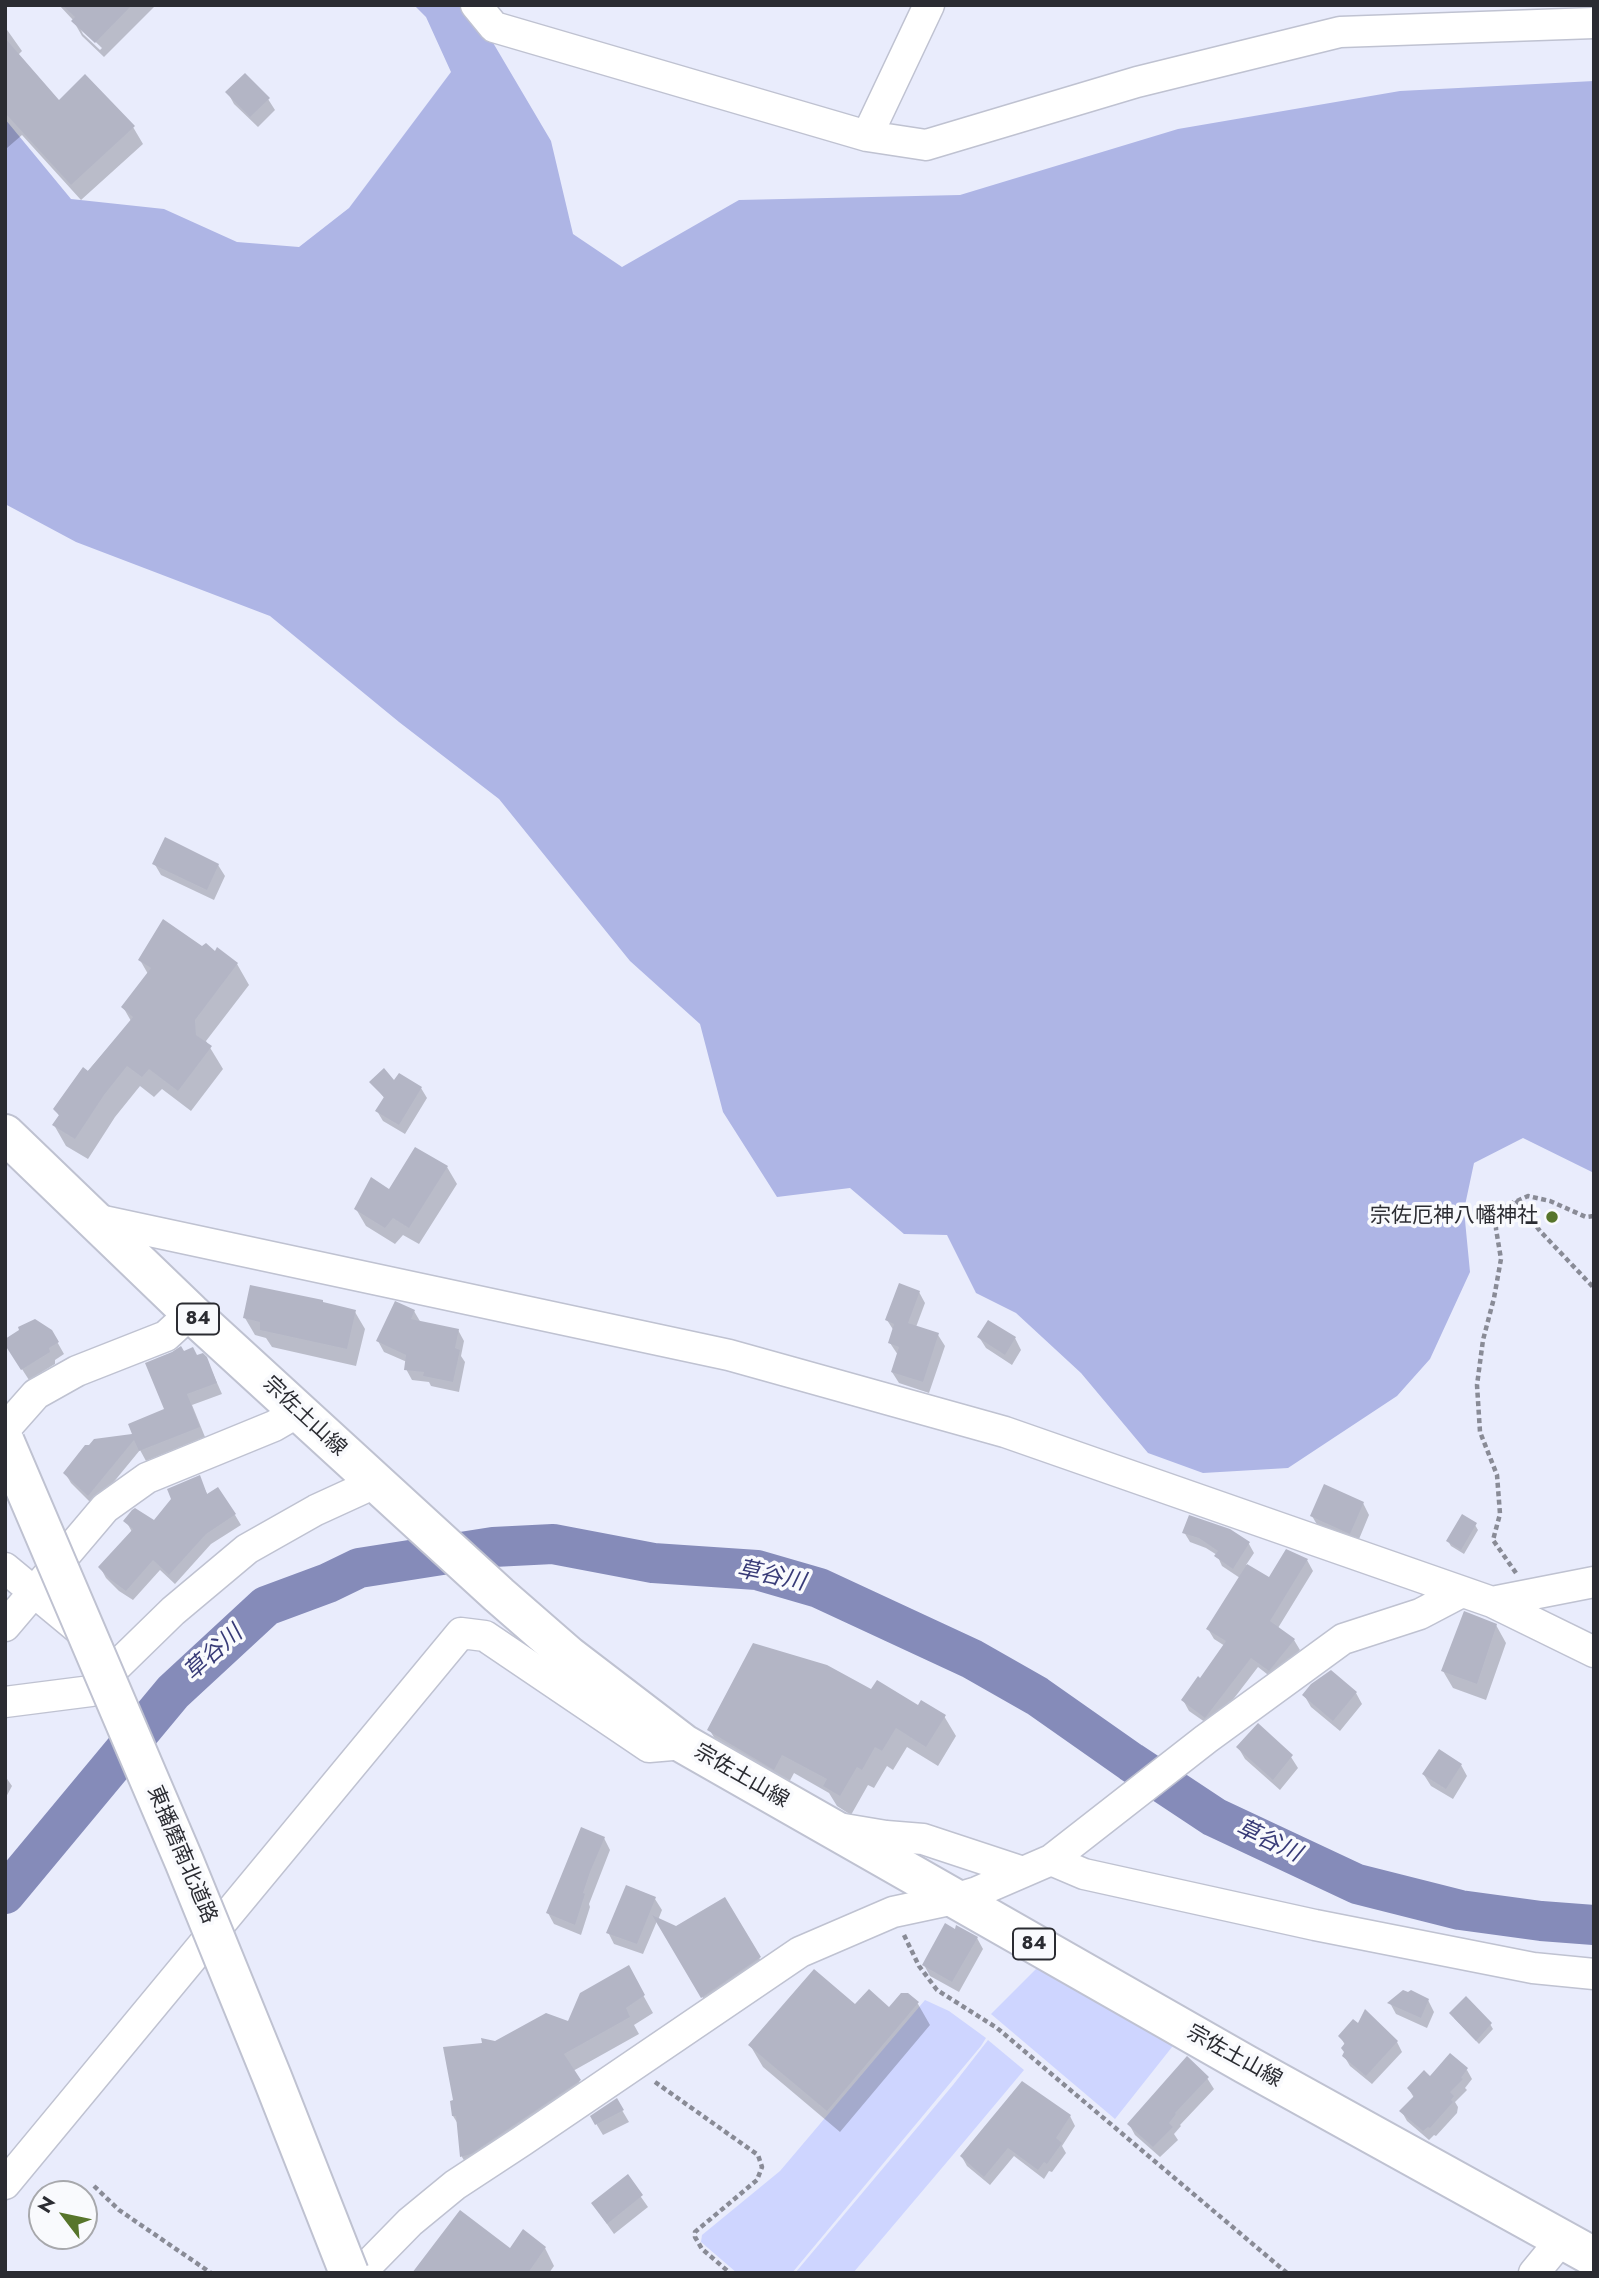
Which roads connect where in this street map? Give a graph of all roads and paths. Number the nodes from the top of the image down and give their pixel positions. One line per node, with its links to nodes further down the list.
1 (476, 5): 5 (street)
2 (929, 5): 5 (street)
3 (1518, 16): 4 (street); 5 (street)
4 (1594, 23)
5 (867, 136)
6 (5, 1134): 9 (main road, 宗佐土山線 / 84)
7 (1516, 1200): 8 (path); 10 (path); 21 (path)
8 (1594, 1216)
9 (94, 1219): 11 (main road, 宗佐土山線 / 84); 20 (street)
10 (1594, 1288)
11 (191, 1313): 12 (main road, 宗佐土山線 / 84); 13 (street)
12 (298, 1412): 15 (main road, 宗佐土山線 / 84); 19 (street)
13 (5, 1429)
14 (5, 1442): 40 (main road, 東播磨南北道路, bridge)
15 (385, 1491): 25 (street); 27 (main road, 宗佐土山線 / 84)
16 (5, 1506): 39 (main road, 東播磨南北道路)
17 (5, 1568): 19 (street)
18 (1594, 1582): 21 (street)
19 (33, 1591): 23 (street); 25 (street)
20 (1460, 1592): 22 (street); 29 (street)
21 (1529, 1595): 22 (street)
22 (1492, 1602): 24 (street)
23 (5, 1626)
24 (1594, 1652)
25 (120, 1663): 26 (street)
26 (5, 1702)
27 (684, 1744): 28 (main road, 宗佐土山線 / 84); 35 (street)
28 (827, 1826): 30 (street); 31 (main road, 宗佐土山線 / 84)
29 (1051, 1860): 30 (street); 33 (street)
30 (1023, 1872): 31 (street)
31 (954, 1899): 32 (street); 37 (main road, 宗佐土山線 / 84)
32 (893, 1912): 34 (street); 43 (path)
33 (1594, 1974)
34 (633, 2066): 41 (street); 42 (path)
35 (5, 2184)
36 (98, 2190): 38 (path)
37 (1578, 2248): 44 (street)
38 (211, 2273)
39 (321, 2273)
40 (349, 2273)
41 (360, 2273)
42 (730, 2273)
43 (1287, 2273)
44 (1534, 2273)

